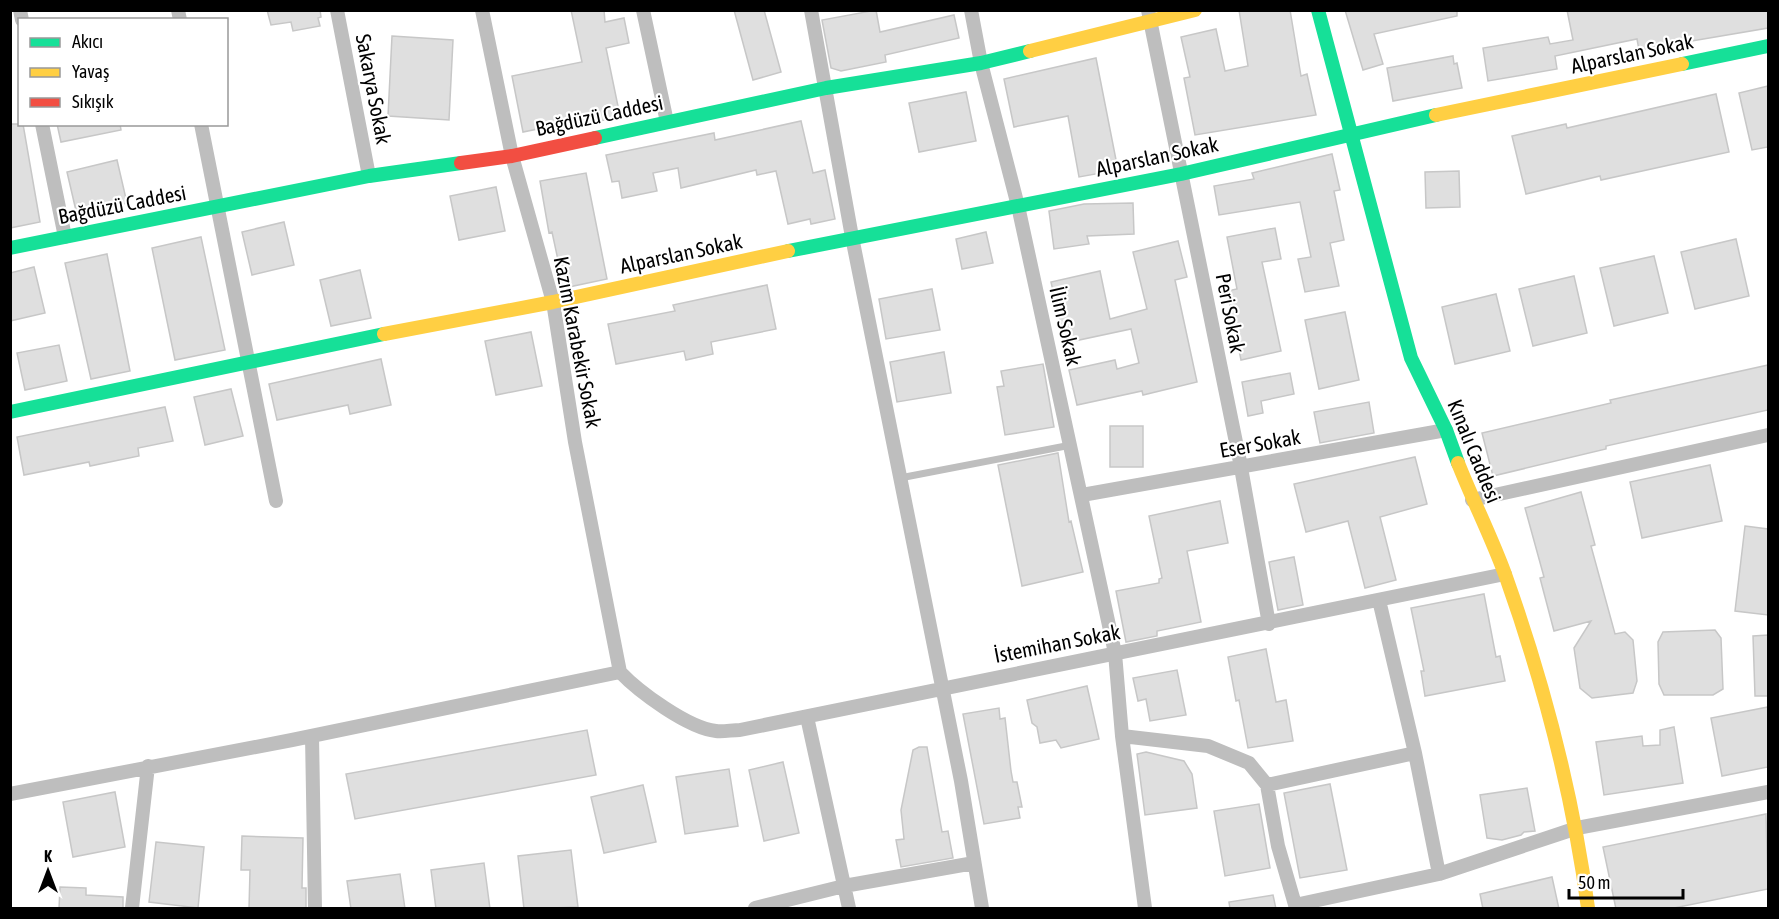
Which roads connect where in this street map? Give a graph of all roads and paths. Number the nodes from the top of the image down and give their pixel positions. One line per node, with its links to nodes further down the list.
1 (337, 10): 18 (street, Sakarya Sokak)
2 (482, 10): 16 (street, Kazım Karabekir Sokak)
3 (644, 10): 12 (street)
4 (811, 10): 11 (street)
5 (970, 10): 10 (street, İlim Sokak)
6 (1194, 10): 8 (street, Bağdüzü Caddesi)
7 (1318, 10): 15 (street, Kınalı Caddesi)
8 (1149, 15): 10 (street, Bağdüzü Caddesi); 17 (street, Peri Sokak)
9 (1768, 46): 15 (street, Alparslan Sokak)
10 (981, 63): 11 (street, Bağdüzü Caddesi); 20 (street, İlim Sokak)
11 (826, 88): 12 (street, Bağdüzü Caddesi); 22 (street)
12 (667, 122): 16 (street, Bağdüzü Caddesi)
13 (42, 126): 21 (street)
14 (201, 126): 19 (street)
15 (1352, 133): 17 (street, Alparslan Sokak); 27 (street, Kınalı Caddesi)
16 (512, 156): 18 (street, Bağdüzü Caddesi); 24 (street, Kazım Karabekir Sokak)
17 (1181, 174): 20 (street, Alparslan Sokak); 30 (street, Peri Sokak)
18 (369, 176): 19 (street, Bağdüzü Caddesi)
19 (218, 207): 21 (street, Bağdüzü Caddesi); 25 (street)
20 (1018, 207): 22 (street, Alparslan Sokak); 29 (street, İlim Sokak)
21 (65, 237): 23 (street, Bağdüzü Caddesi)
22 (852, 237): 24 (street, Alparslan Sokak); 31 (street)
23 (10, 248)
24 (553, 302): 25 (street, Alparslan Sokak); 39 (street, Kazım Karabekir Sokak)
25 (248, 361): 26 (street, Alparslan Sokak); 34 (street)
26 (10, 412)
27 (1446, 430): 30 (street, Eser Sokak); 33 (street, Kınalı Caddesi)
28 (1768, 435): 33 (street)
29 (1071, 445): 31 (lane); 32 (street, İlim Sokak)
30 (1240, 468): 32 (street, Eser Sokak); 37 (street, Peri Sokak)
31 (900, 478): 40 (street)
32 (1082, 495): 38 (street, İlim Sokak)
33 (1472, 500): 35 (street, Kınalı Caddesi)
34 (276, 501)
35 (1505, 574): 36 (street, İstemihan Sokak); 49 (street, Kınalı Caddesi)
36 (1379, 600): 37 (street, İstemihan Sokak); 44 (street)
37 (1269, 624): 38 (street, İstemihan Sokak)
38 (1115, 652): 40 (street, İstemihan Sokak); 43 (street, İlim Sokak)
39 (624, 676): 41 (street, İstemihan Sokak); 42 (street)
40 (943, 688): 41 (street, İstemihan Sokak); 50 (street)
41 (807, 717): 52 (street)
42 (312, 735): 45 (street); 55 (street)
43 (1122, 736): 46 (street); 59 (street, İlim Sokak)
44 (1415, 753): 46 (street); 51 (street)
45 (148, 766): 48 (street); 54 (street)
46 (1267, 784): 53 (street)
47 (1768, 792): 49 (street)
48 (10, 794)
49 (1576, 828): 51 (street); 60 (street, Kınalı Caddesi)
50 (974, 863): 52 (street); 58 (street)
51 (1439, 874): 53 (street)
52 (844, 886): 56 (street); 57 (street)
53 (1295, 907)
54 (132, 909)
55 (315, 909)
56 (755, 909)
57 (849, 909)
58 (982, 909)
59 (1145, 909)
60 (1588, 909)

